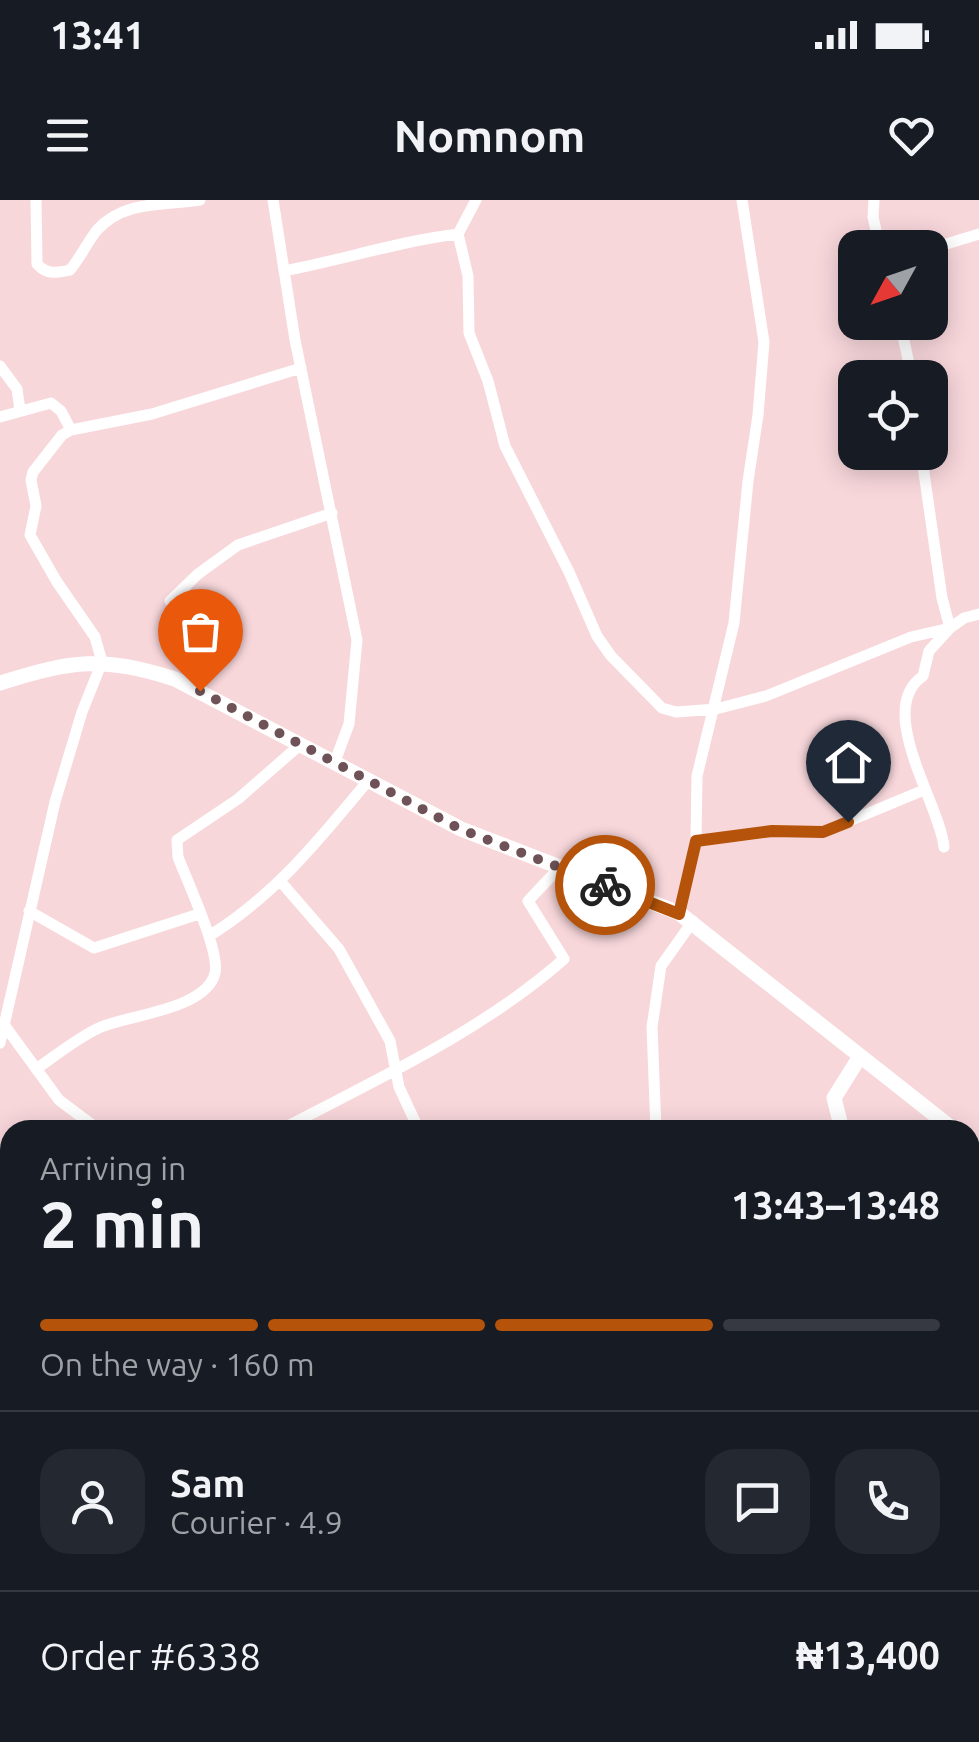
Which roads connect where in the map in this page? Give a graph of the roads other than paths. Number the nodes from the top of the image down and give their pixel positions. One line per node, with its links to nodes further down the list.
1 (36, 200): 2 (street)
2 (200, 200)
3 (273, 200): 11 (street)
4 (476, 200): 8 (street)
5 (742, 200): 24 (street)
6 (874, 200): 7 (street)
7 (876, 230)
8 (458, 234): 11 (street); 24 (street)
9 (979, 234): 10 (street)
10 (948, 243)
11 (284, 272): 13 (street)
12 (0, 366): 14 (street)
13 (301, 368): 16 (street); 18 (street)
14 (20, 410): 15 (street); 16 (street)
15 (0, 418)
16 (71, 430): 22 (street)
17 (924, 470): 21 (street)
18 (332, 513): 19 (street); 26 (street)
19 (170, 601)
20 (979, 614): 21 (street)
21 (950, 628): 24 (street); 28 (street)
22 (102, 662): 23 (street); 25 (street); 33 (street)
23 (0, 683)
24 (716, 709): 29 (street)
25 (301, 744): 26 (street); 34 (street)
26 (334, 764): 27 (street)
27 (367, 782): 31 (street); 32 (street)
28 (924, 790): 29 (street); 30 (street)
29 (696, 841): 35 (street)
30 (944, 847)
31 (559, 868): 35 (street); 41 (street)
32 (281, 882): 36 (street); 41 (street)
33 (29, 911): 34 (street); 37 (street)
34 (199, 914): 36 (street)
35 (686, 918): 39 (street); 45 (street)
36 (209, 936): 40 (street)
37 (5, 1026): 38 (street); 40 (street)
38 (0, 1040)
39 (859, 1058): 46 (street); 47 (street)
40 (36, 1069): 42 (street)
41 (394, 1070): 43 (street); 44 (street)
42 (85, 1120)
43 (299, 1120)
44 (414, 1120)
45 (656, 1120)
46 (840, 1120)
47 (941, 1120)

